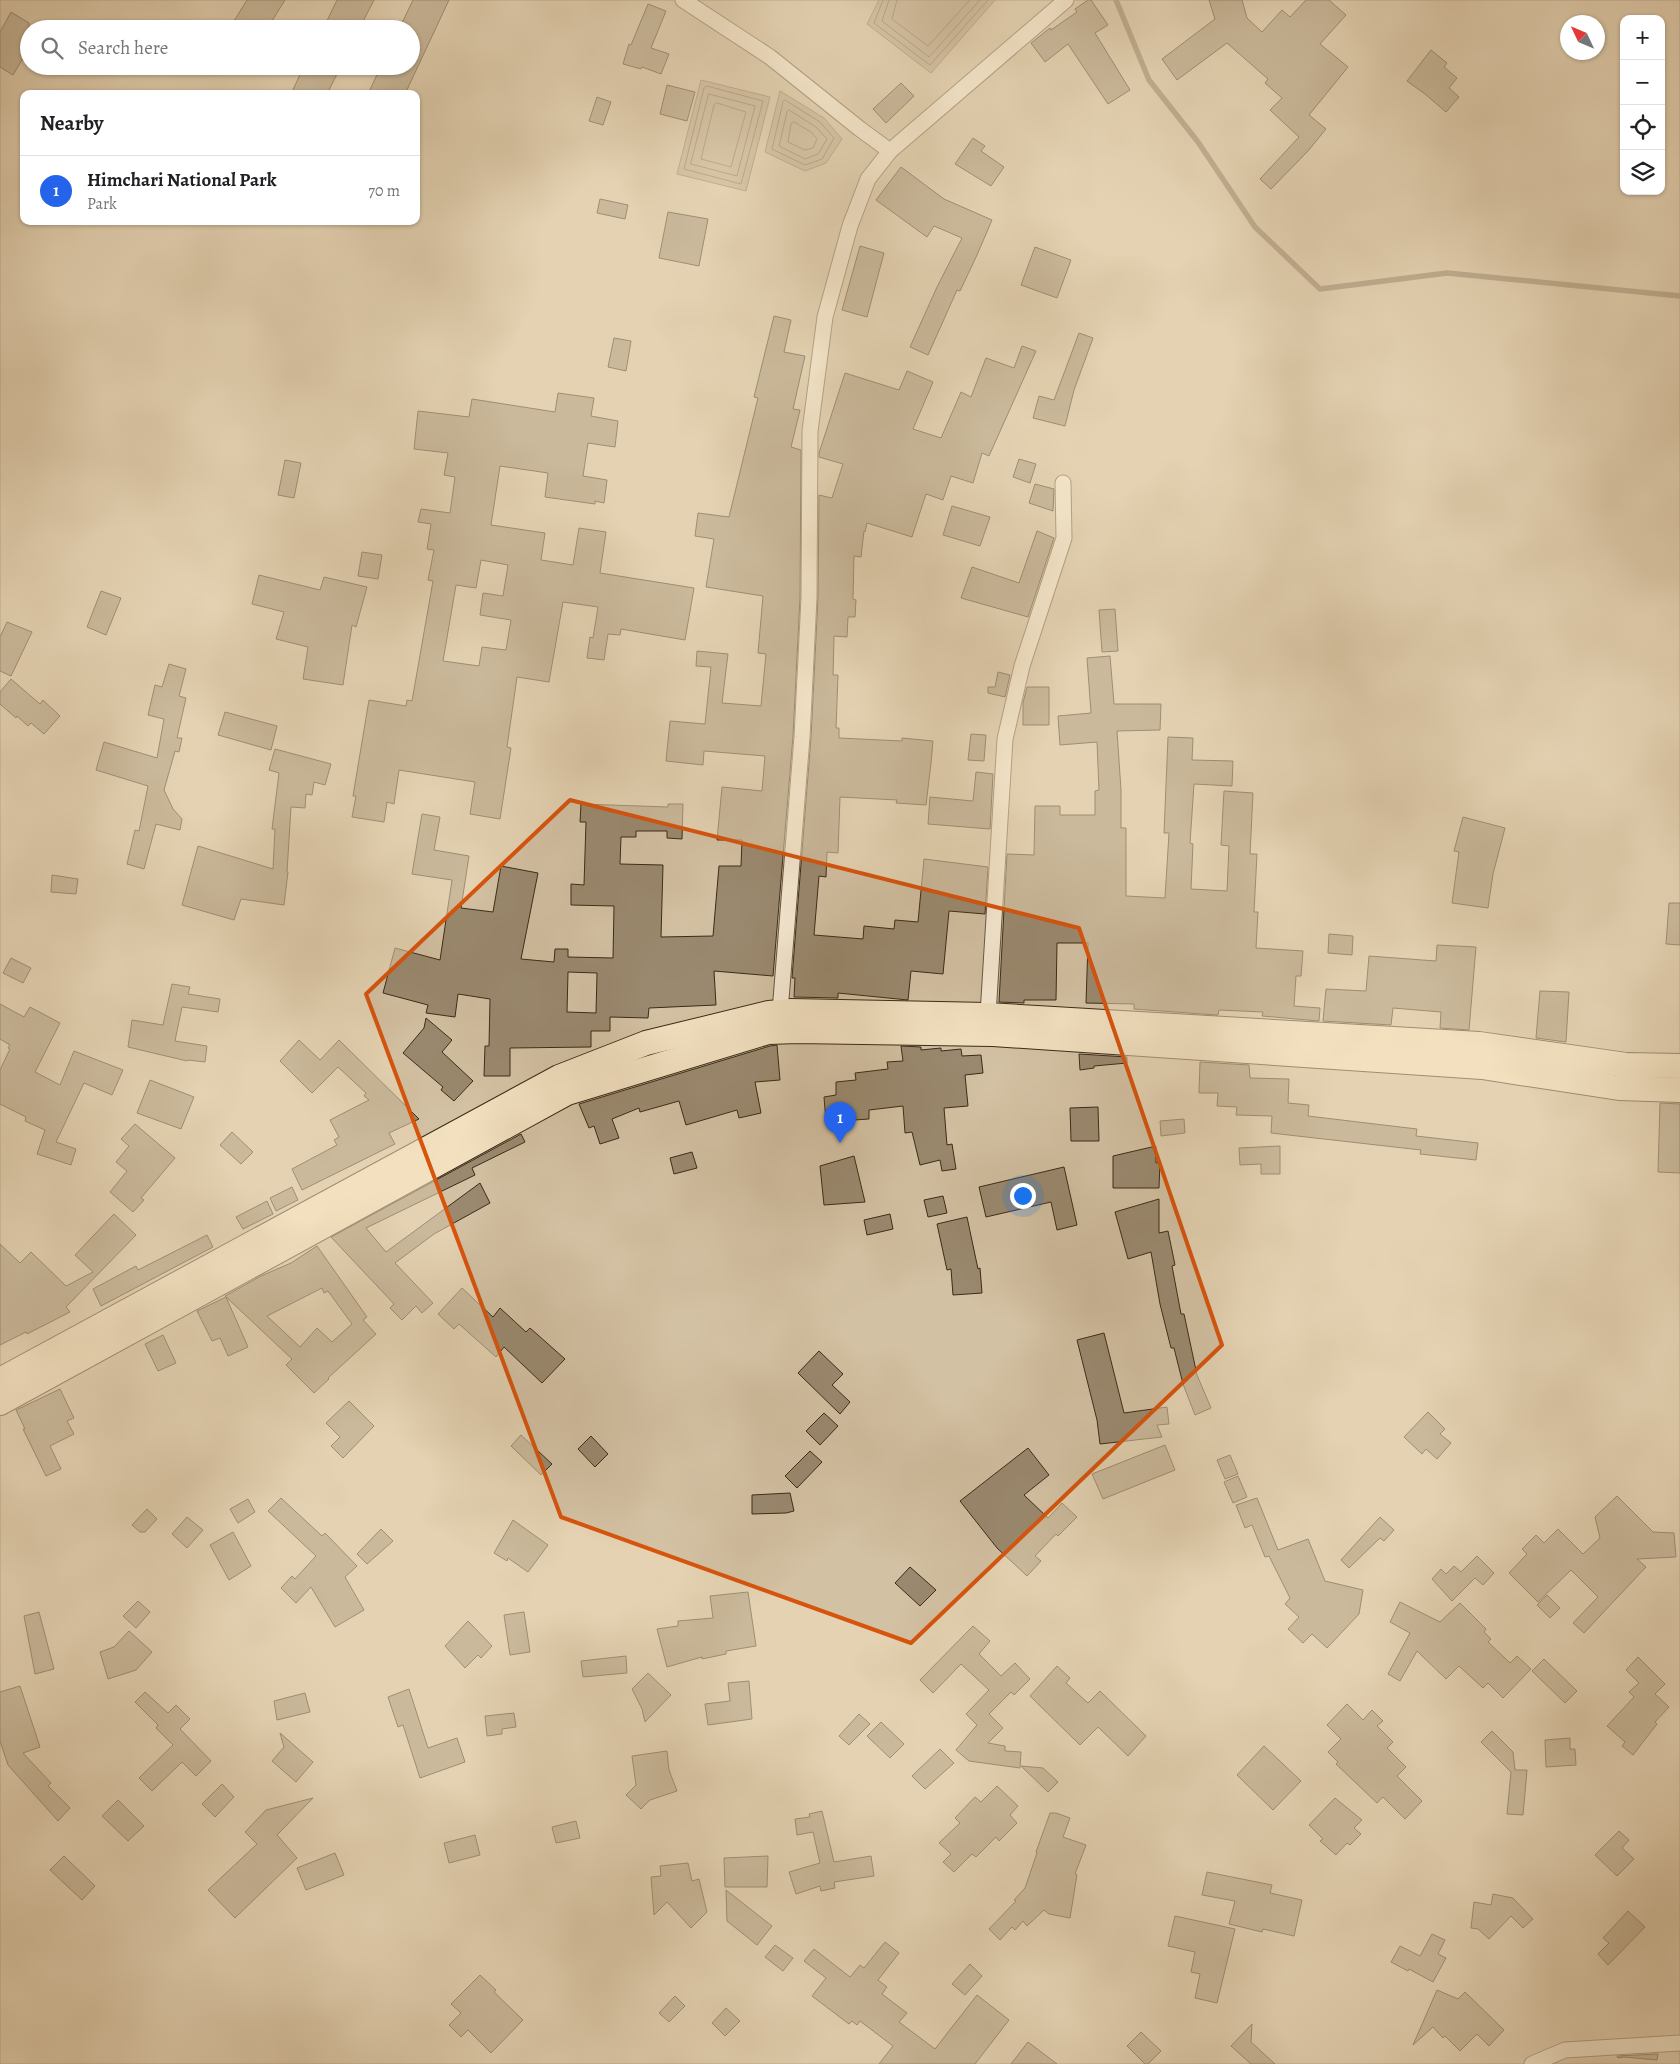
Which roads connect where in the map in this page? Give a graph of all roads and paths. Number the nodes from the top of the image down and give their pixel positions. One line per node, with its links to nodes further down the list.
1 (684, 0): 3 (street)
2 (1066, 0): 3 (street)
3 (890, 151): 5 (street)
4 (1063, 483): 6 (street)
5 (780, 1012): 6 (main road); 9 (main road)
6 (988, 1014): 7 (main road)
7 (1680, 1066)
8 (1680, 1090): 10 (main road)
9 (0, 1380)
10 (0, 1403)
11 (1680, 2043): 12 (street)
12 (1532, 2064)

